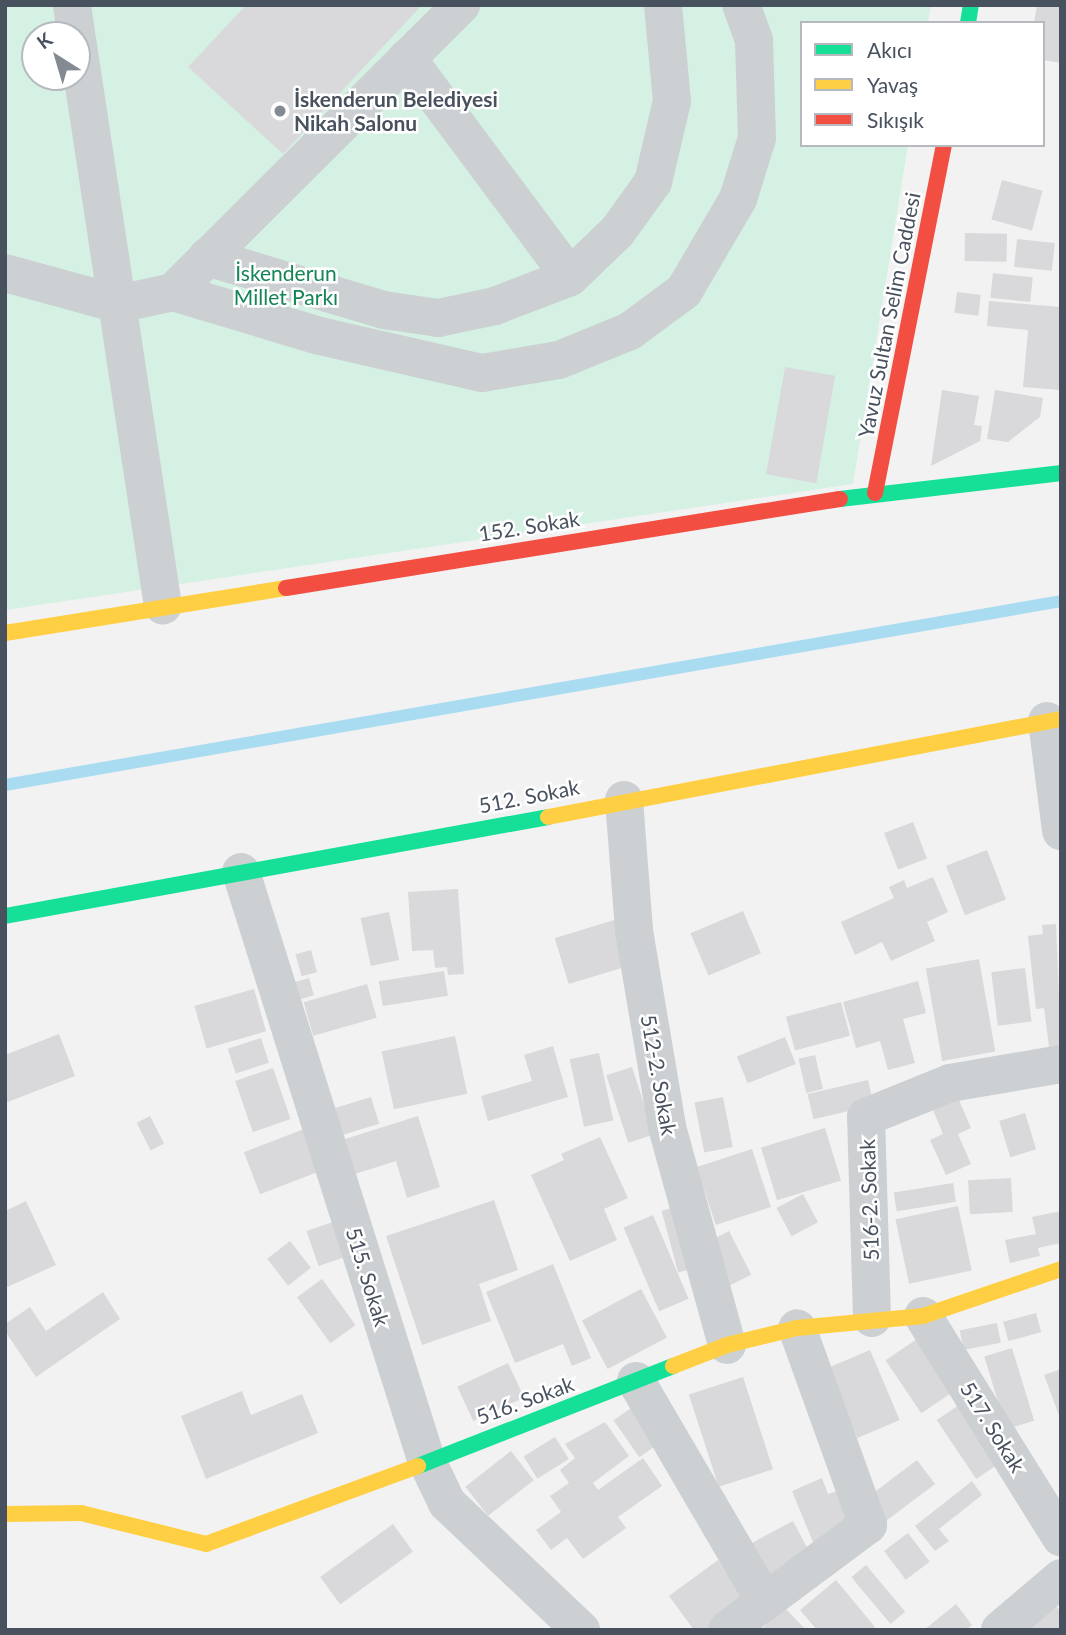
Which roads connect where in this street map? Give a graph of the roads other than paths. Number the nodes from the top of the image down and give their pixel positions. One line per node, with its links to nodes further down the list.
1 (461, 5): 4 (street)
2 (663, 5): 9 (street)
3 (741, 5): 10 (street)
4 (407, 58): 7 (street); 9 (street)
5 (85, 91): 11 (street)
6 (944, 147): 13 (street, Yavuz Sultan Selim Caddesi)
7 (207, 257): 9 (street); 10 (street)
8 (5, 273): 11 (street)
9 (570, 277)
10 (173, 292): 11 (street)
11 (118, 304): 14 (street)
12 (1061, 473): 13 (street, 152. Sokak)
13 (875, 493): 14 (street, 152. Sokak)
14 (163, 606): 15 (street, 152. Sokak)
15 (5, 633)
16 (1054, 720): 17 (street, 512. Sokak); 18 (street)
17 (624, 800): 19 (street, 512. Sokak); 26 (street, 512-2. Sokak)
18 (1061, 831)
19 (241, 872): 20 (street, 512. Sokak); 28 (street, 515. Sokak)
20 (5, 916)
21 (1061, 1064): 24 (street, 516-2. Sokak)
22 (1061, 1269): 23 (street, 516. Sokak)
23 (923, 1316): 24 (street, 516. Sokak); 30 (street, 517. Sokak)
24 (872, 1318): 25 (street, 516. Sokak)
25 (796, 1328): 26 (street, 516. Sokak); 32 (street)
26 (727, 1345): 27 (street, 516. Sokak)
27 (636, 1381): 28 (street, 516. Sokak); 32 (street)
28 (426, 1459): 29 (street, 516. Sokak); 33 (street, 515. Sokak)
29 (5, 1514)
30 (1061, 1538)
31 (1061, 1578): 35 (street)
32 (765, 1602): 34 (street)
33 (582, 1630)
34 (727, 1630)
35 (1000, 1630)

